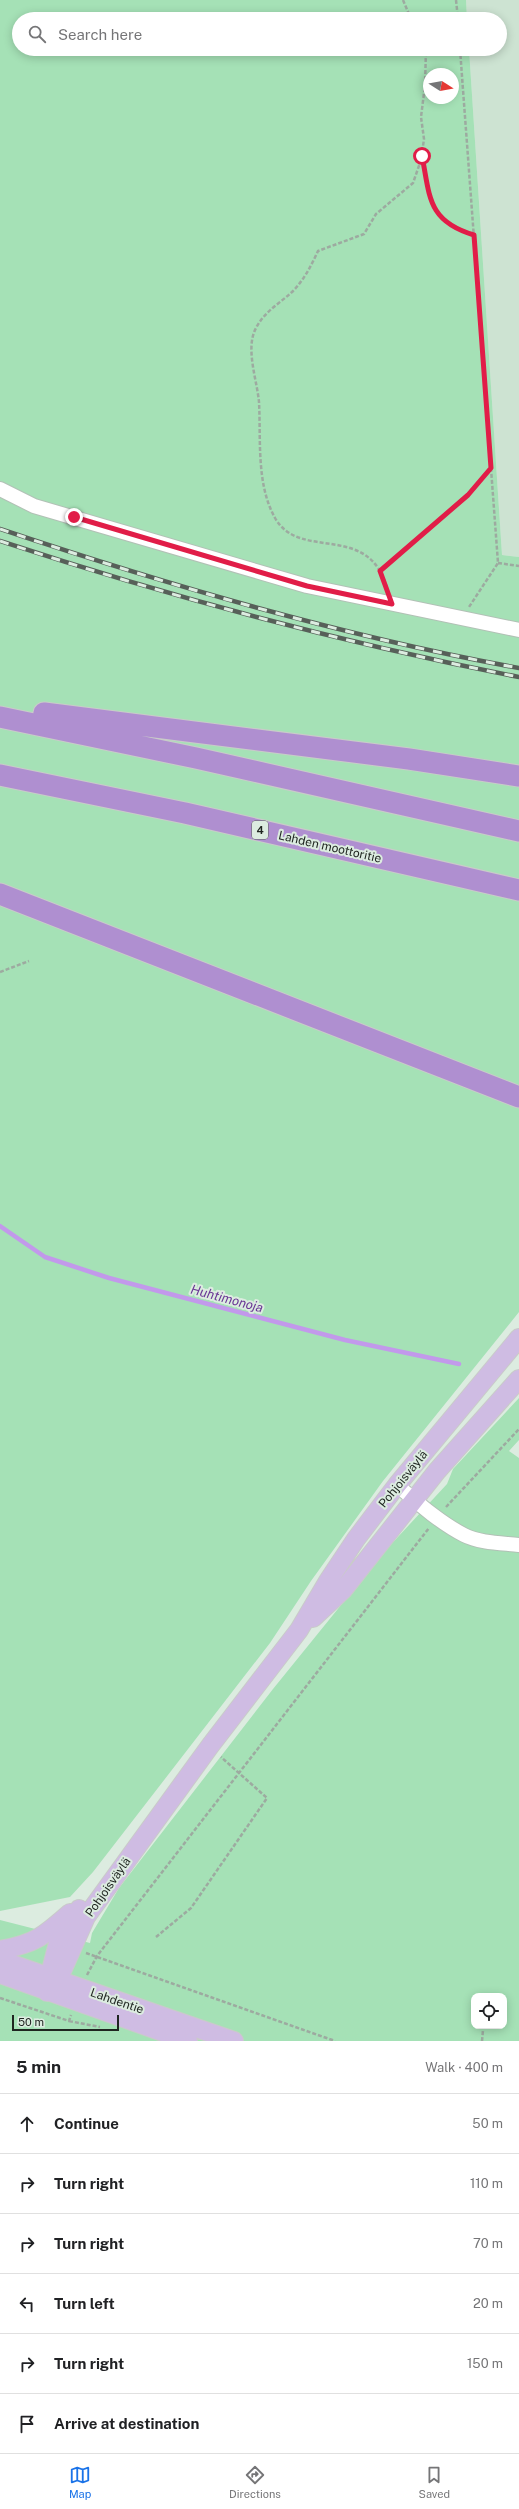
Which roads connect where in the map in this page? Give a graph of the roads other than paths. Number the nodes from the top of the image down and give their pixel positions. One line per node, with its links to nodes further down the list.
1 (0, 489): 2 (lane)
2 (519, 630)
3 (0, 708): 6 (highway)
4 (0, 717): 7 (highway)
5 (0, 775): 8 (highway, Lahden moottoritie / 4)
6 (519, 776)
7 (519, 831)
8 (519, 890)
9 (0, 894): 10 (highway)
10 (519, 1097)
11 (519, 1338): 13 (main road, Pohjoisväylä)
12 (519, 1379): 14 (main road, Pohjoisväylä)
13 (397, 1485): 14 (lane); 16 (main road, Pohjoisväylä)
14 (414, 1499): 15 (lane); 16 (main road, Pohjoisväylä)
15 (519, 1545)
16 (299, 1630): 17 (main road, Pohjoisväylä)
17 (210, 1746): 18 (main road, Pohjoisväylä); 22 (main road, Pohjoisväylä)
18 (84, 1901): 19 (main road, Pohjoisväylä); 22 (main road, Pohjoisväylä)
19 (0, 1950)
20 (0, 1960): 22 (main road, Lahdentie)
21 (0, 1974): 22 (main road, Lahdentie)
22 (51, 1983): 23 (main road, Lahdentie); 24 (main road, Lahdentie)
23 (188, 2041)
24 (234, 2041)

